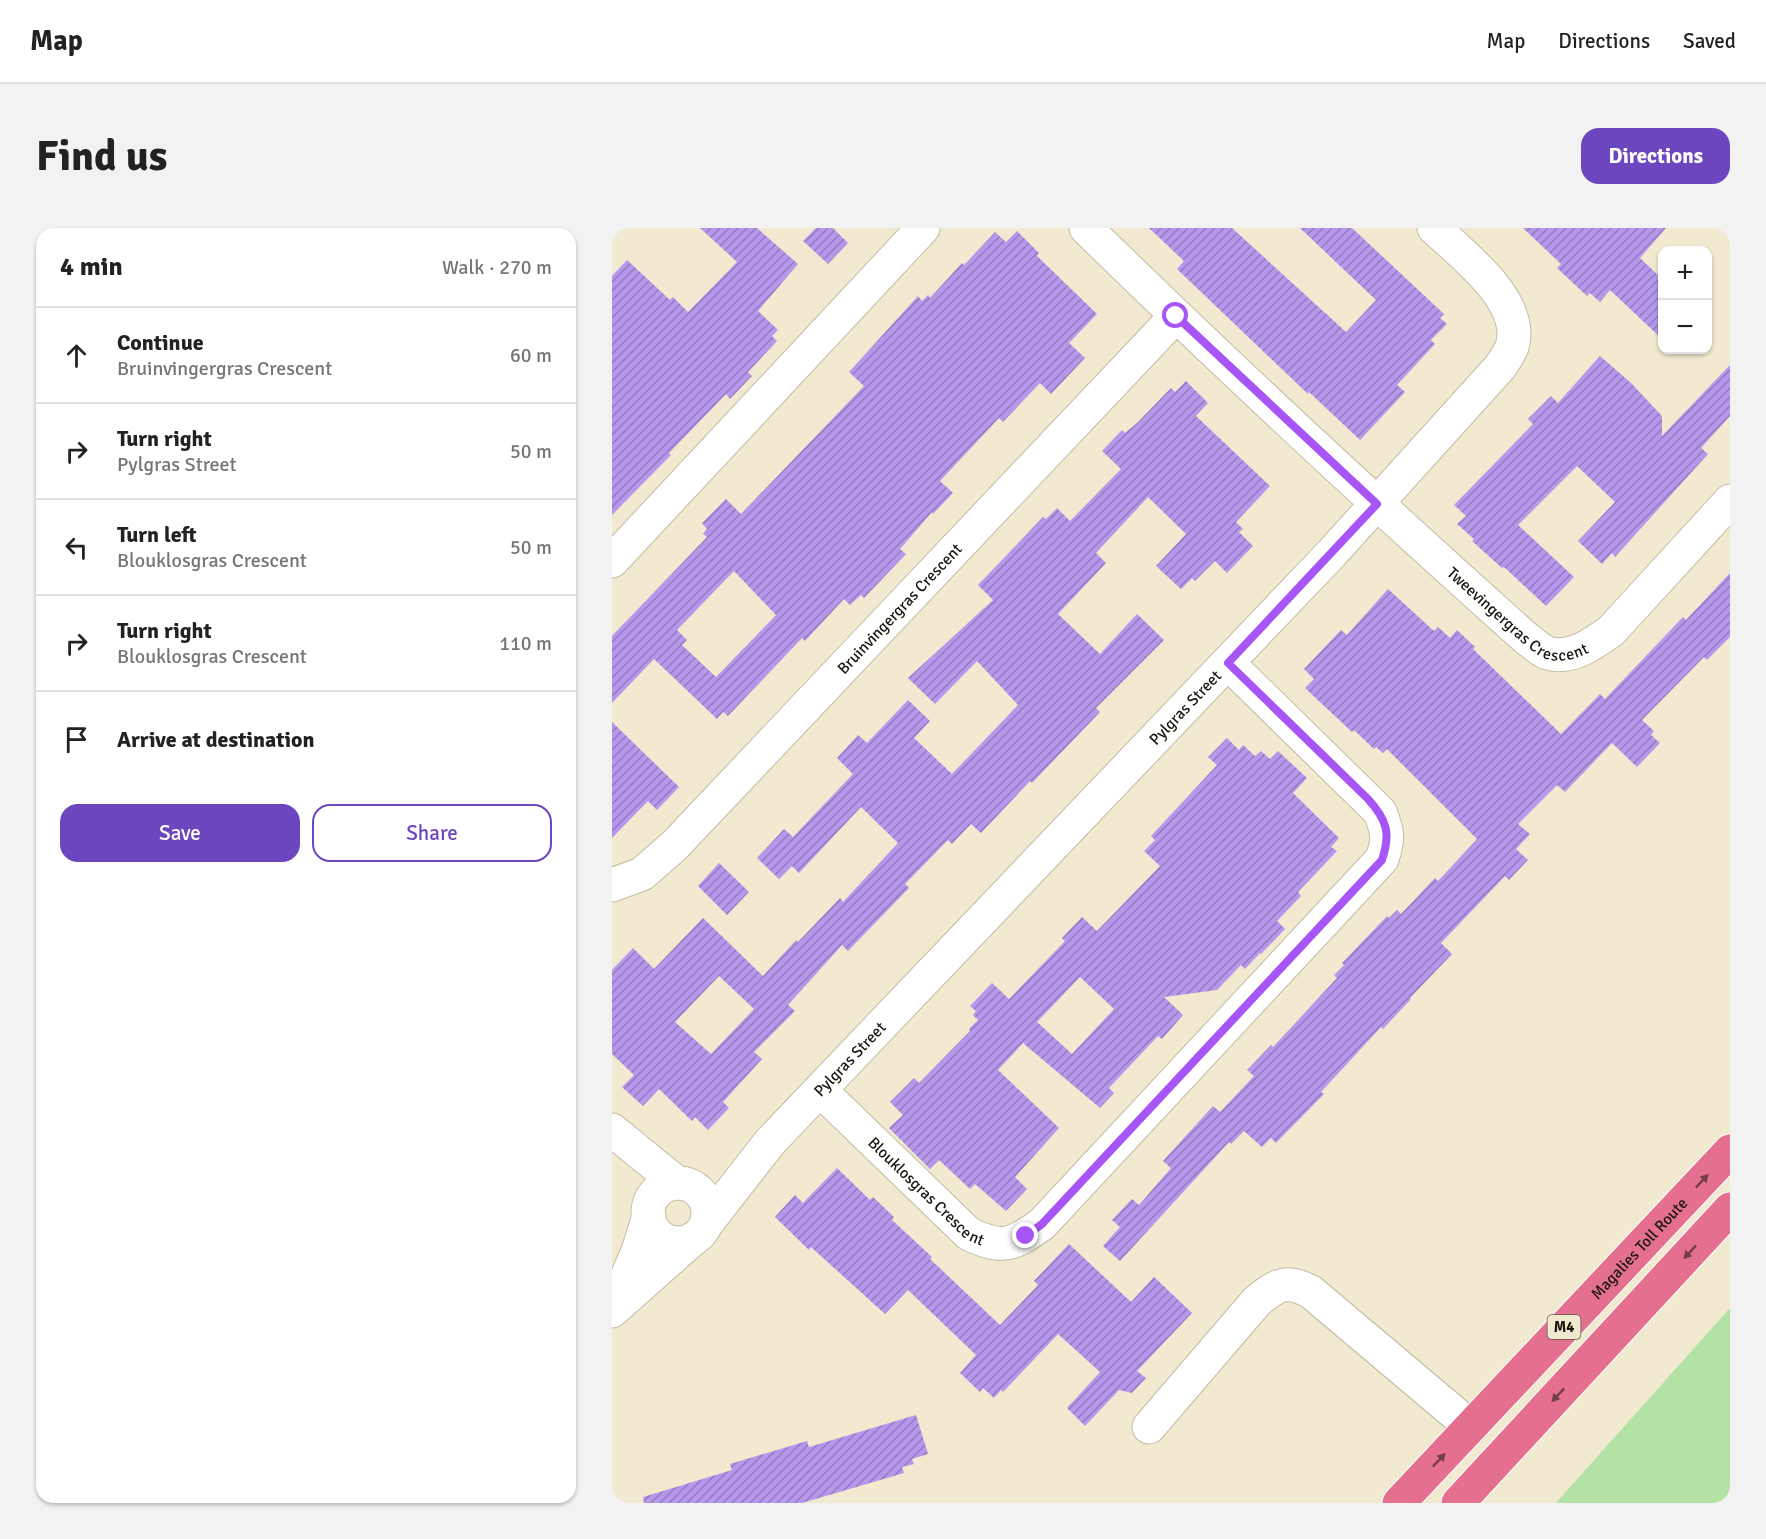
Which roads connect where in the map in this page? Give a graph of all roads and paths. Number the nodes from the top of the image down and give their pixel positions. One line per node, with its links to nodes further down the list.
1 (923, 228): 7 (street)
2 (1086, 228): 4 (street)
3 (1434, 228): 6 (street, Pylgras Street)
4 (1176, 316): 6 (street); 9 (street, Bruinvingergras Crescent)
5 (1730, 501): 6 (street, Tweevingergras Crescent)
6 (1377, 504): 8 (street, Pylgras Street)
7 (612, 561)
8 (1228, 663): 10 (street, Pylgras Street); 10 (street, Blouklosgras Crescent)
9 (612, 885)
10 (820, 1090): 12 (street, Pylgras Street)
11 (621, 1138): 14 (street); 16 (street)
12 (770, 1142): 14 (street, Pylgras Street); 17 (street, Pylgras Street)
13 (1730, 1151): 20 (highway, Magalies Toll Route / M4, one-way to 13)
14 (682, 1184): 16 (street); 17 (street)
15 (1730, 1209): 22 (highway, M4, one-way to 22)
16 (649, 1211): 17 (street); 18 (street, Pylgras Street)
17 (699, 1232): 18 (street, Pylgras Street)
18 (612, 1310)
19 (1149, 1427): 20 (street)
20 (1470, 1427): 21 (highway, Magalies Toll Route / M4, one-way to 20)
21 (1399, 1503)
22 (1458, 1503)

